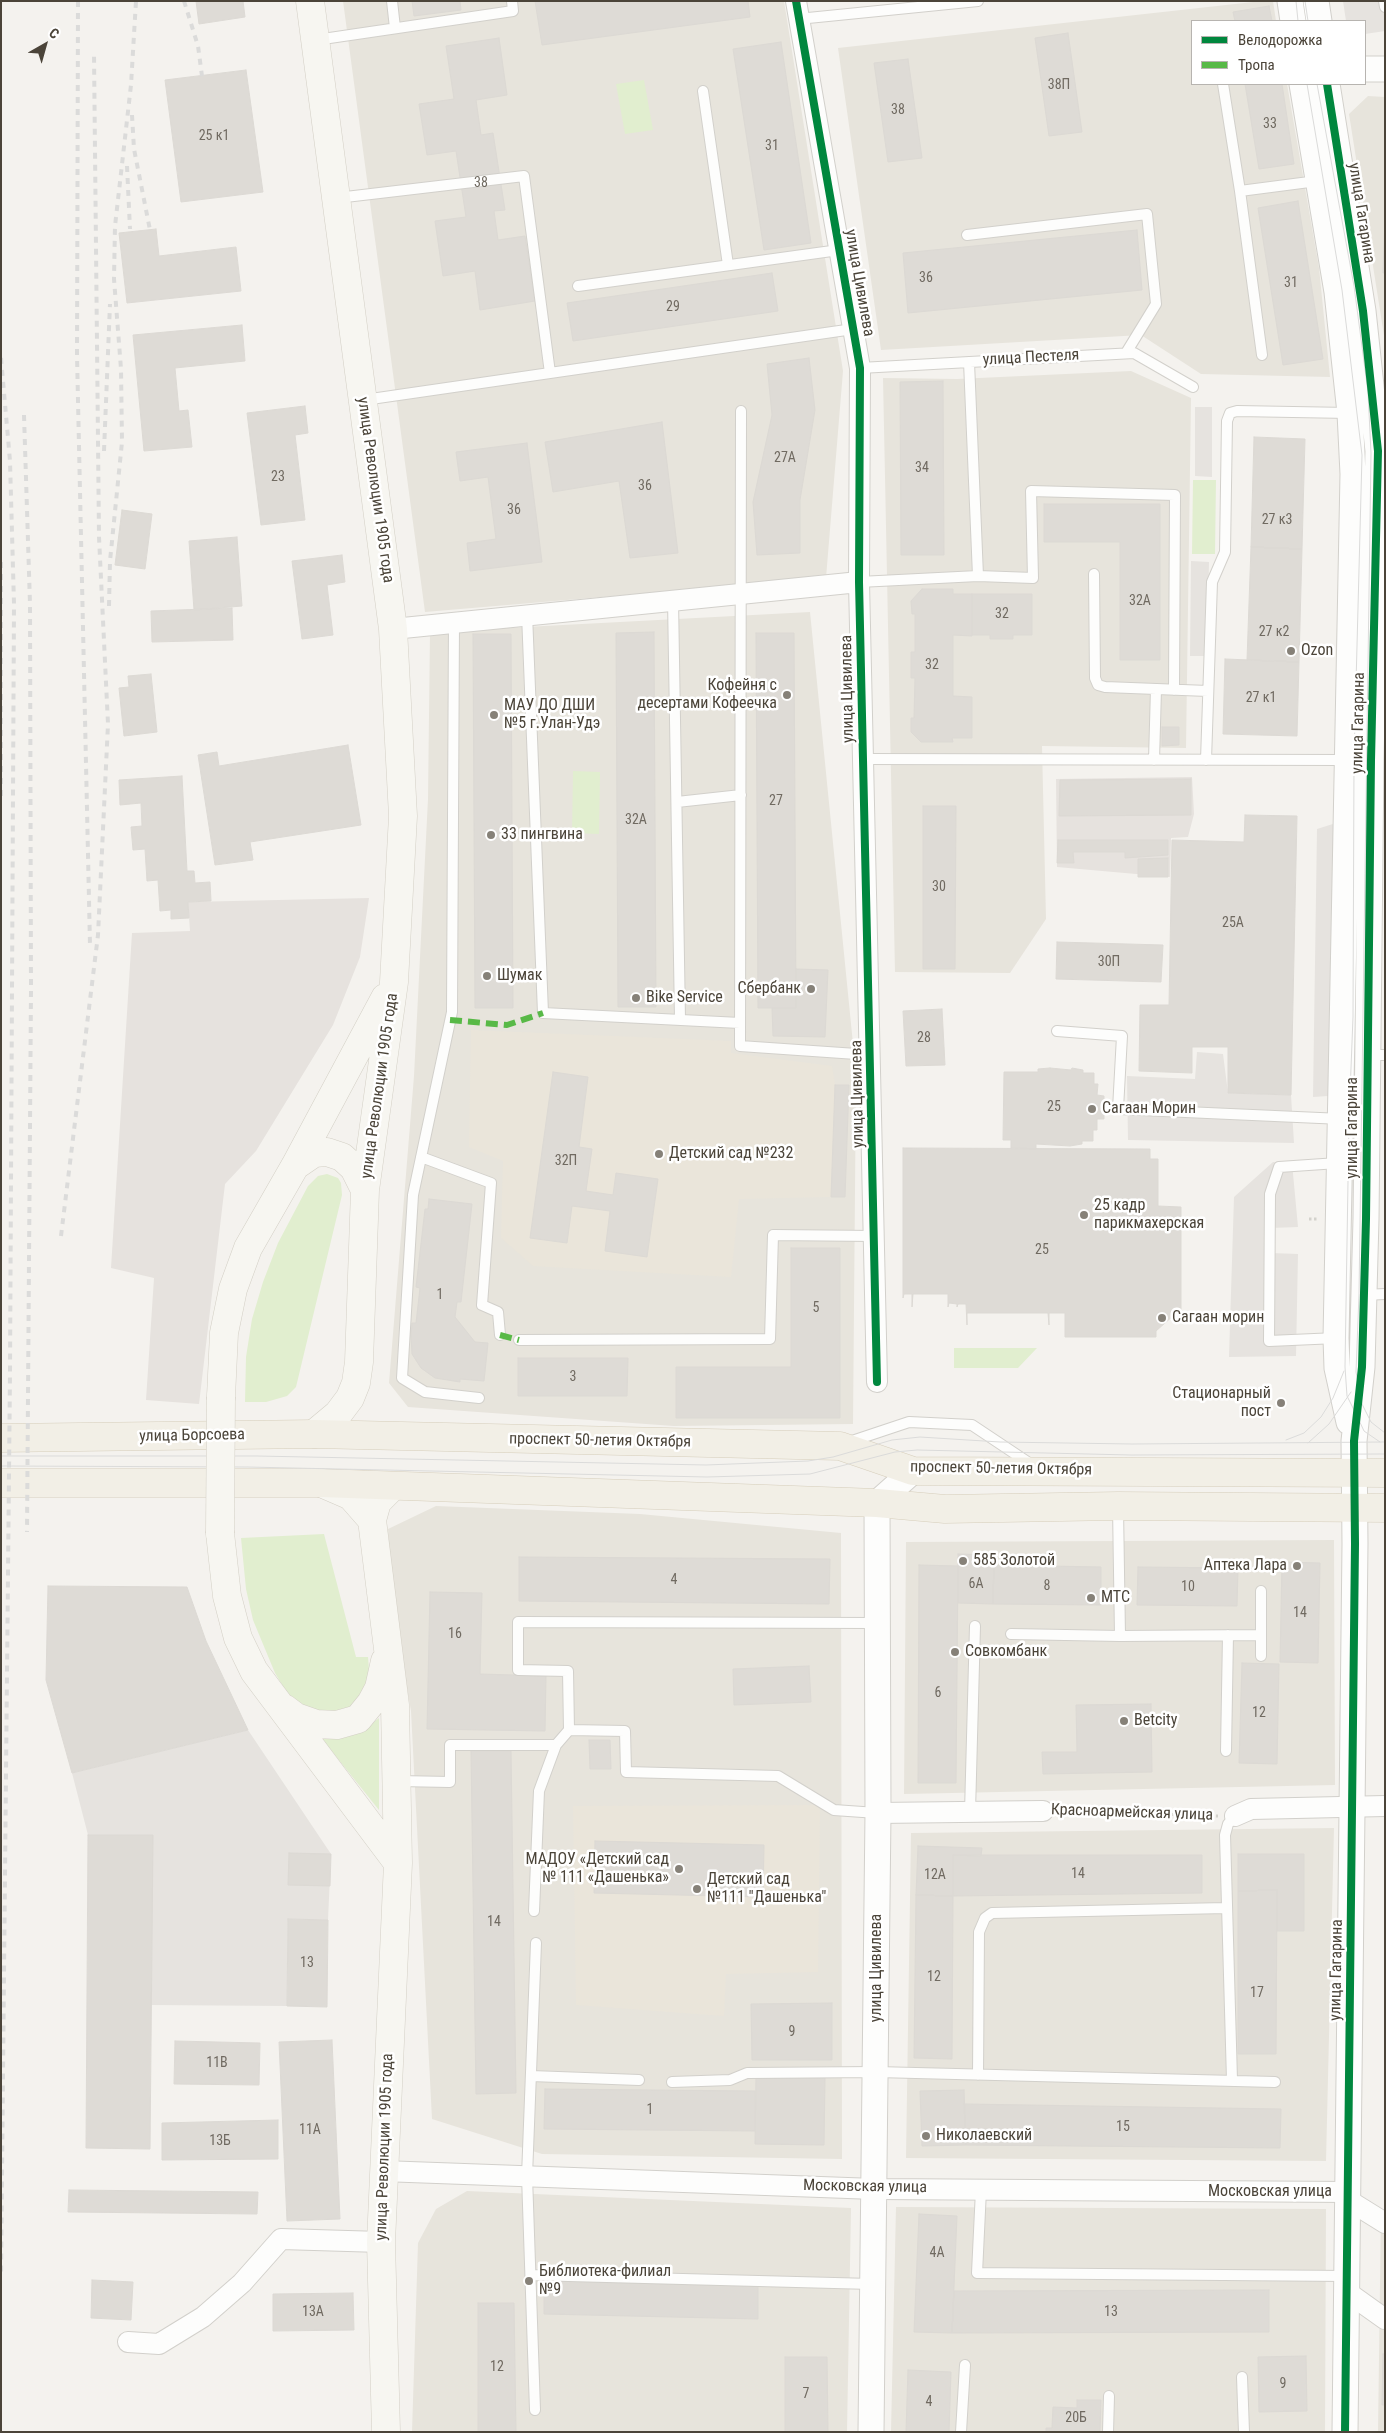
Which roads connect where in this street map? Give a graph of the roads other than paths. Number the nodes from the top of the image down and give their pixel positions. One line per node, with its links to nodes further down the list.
1 (310, 1): 13 (main road, улица Революции 1905 года)
2 (392, 1): 12 (lane)
3 (512, 1): 12 (lane)
4 (978, 1): 9 (lane)
5 (1290, 1): 10 (street)
6 (1316, 1): 11 (street)
7 (1384, 1): 8 (lane)
8 (1385, 7)
9 (797, 10): 24 (street, улица Цивилева)
10 (1293, 20)
11 (1319, 20)
12 (395, 28): 13 (lane)
13 (315, 40): 22 (main road, улица Революции 1905 года)
14 (1366, 69): 15 (street)
15 (1385, 69)
16 (1224, 85): 21 (lane)
17 (1302, 85): 20 (street, улица Гагарина)
18 (1326, 85): 35 (street, улица Гагарина)
19 (703, 91): 25 (lane)
20 (1318, 181): 21 (lane); 37 (street, улица Гагарина)
21 (1240, 191): 29 (lane)
22 (336, 198): 32 (lane); 34 (main road, улица Революции 1905 года)
23 (967, 235): 28 (lane)
24 (839, 250): 25 (lane); 27 (street, улица Цивилева)
25 (728, 266): 26 (lane)
26 (578, 286)
27 (853, 329): 31 (street, улица Цивилева); 32 (lane)
28 (1126, 353): 30 (lane, улица Пестеля); 33 (lane, улица Пестеля)
29 (1262, 355)
30 (969, 362): 31 (lane, улица Пестеля); 39 (lane)
31 (860, 368): 40 (street, улица Цивилева)
32 (550, 373): 34 (lane)
33 (1193, 387)
34 (363, 401): 45 (main road, улица Революции 1905 года)
35 (1378, 406): 37 (lane); 53 (street, улица Гагарина)
36 (740, 412): 41 (lane)
37 (1350, 413): 48 (lane); 52 (street, улица Гагарина)
38 (1094, 574): 46 (lane)
39 (978, 576): 40 (lane); 47 (lane)
40 (859, 582): 41 (street); 49 (street, улица Цивилева)
41 (742, 593): 42 (street); 54 (lane)
42 (673, 600): 43 (street); 55 (lane)
43 (527, 614): 44 (street); 57 (lane)
44 (454, 621): 45 (street); 64 (lane)
45 (394, 629): 56 (main road, улица Революции 1905 года)
46 (1156, 689): 47 (lane); 50 (lane)
47 (1174, 690): 48 (lane)
48 (1208, 691): 51 (lane)
49 (864, 759): 50 (lane); 60 (street, улица Цивилева)
50 (1154, 760): 51 (lane)
51 (1206, 760): 52 (lane)
52 (1347, 760): 53 (lane); 63 (street, улица Гагарина)
53 (1378, 760): 61 (street, улица Гагарина)
54 (741, 795): 55 (lane); 58 (lane)
55 (677, 802): 57 (lane)
56 (394, 982): 66 (main road, улица Революции 1905 года); 67 (main road, улица Революции 1905 года)
57 (680, 1019): 58 (lane)
58 (740, 1022): 60 (lane)
59 (1057, 1031): 63 (lane)
60 (871, 1054): 68 (street, улица Цивилева)
61 (1376, 1055): 62 (street, улица Гагарина)
62 (1368, 1118): 63 (lane); 65 (street, улица Гагарина)
63 (1342, 1119): 65 (street, улица Гагарина)
64 (421, 1157): 70 (lane); 74 (lane)
65 (1352, 1163): 69 (street, улица Гагарина); 71 (street, улица Гагарина); 71 (lane)
66 (295, 1166): 67 (main road, улица Революции 1905 года); 101 (main road, улица Революции 1905 года, bridge)
67 (365, 1190): 75 (main road, улица Революции 1905 года)
68 (874, 1236): 72 (lane); 73 (street, улица Цивилева)
69 (1374, 1295): 71 (street, улица Гагарина)
70 (500, 1335)
71 (1349, 1337): 78 (street, улица Гагарина); 78 (street, улица Гагарина)
72 (519, 1340)
73 (877, 1382)
74 (479, 1398)
75 (314, 1434): 76 (main road, улица Борсоева); 77 (main road, улица Борсоева)
76 (382, 1437): 79 (main road, проспект 50-летия Октября)
77 (1, 1438)
78 (1354, 1441): 82 (street, улица Гагарина)
79 (840, 1446): 80 (lane); 81 (main road, проспект 50-летия Октября)
80 (1039, 1470): 81 (main road, проспект 50-летия Октября); 82 (main road, проспект 50-летия Октября)
81 (913, 1471): 87 (street)
82 (1355, 1473): 83 (main road, проспект 50-летия Октября); 89 (street, улица Гагарина)
83 (1385, 1473)
84 (1, 1482): 85 (main road)
85 (321, 1483): 86 (main road); 91 (main road)
86 (392, 1487): 87 (main road); 91 (main road, улица Революции 1905 года)
87 (877, 1503): 88 (main road); 93 (street, улица Цивилева)
88 (1118, 1506): 89 (main road); 98 (lane)
89 (1355, 1508): 90 (main road); 106 (street, улица Гагарина)
90 (1385, 1508)
91 (372, 1520): 99 (main road, улица Революции 1905 года)
92 (1261, 1591): 97 (lane)
93 (877, 1623): 102 (lane); 110 (street, улица Цивилева)
94 (975, 1626): 109 (lane)
95 (1011, 1634): 98 (lane)
96 (1228, 1635): 97 (lane); 98 (lane); 104 (lane)
97 (1261, 1635): 100 (lane)
98 (1120, 1636)
99 (387, 1652): 101 (main road, улица Революции 1905 года); 105 (main road, улица Революции 1905 года)
100 (1261, 1656)
101 (278, 1705): 112 (main road, улица Революции 1905 года)
102 (569, 1730): 103 (lane); 110 (lane)
103 (556, 1745): 105 (lane); 114 (lane)
104 (1226, 1752)
105 (397, 1781): 112 (main road, улица Революции 1905 года)
106 (1352, 1806): 107 (street, Красноармейская улица); 111 (street, Красноармейская улица); 127 (street, улица Гагарина)
107 (1385, 1806)
108 (1043, 1811): 109 (street, Красноармейская улица)
109 (970, 1812): 110 (street, Красноармейская улица)
110 (878, 1813): 116 (street, улица Цивилева)
111 (1235, 1816): 113 (lane)
112 (398, 1863): 123 (main road, улица Революции 1905 года)
113 (1226, 1908): 117 (lane); 120 (lane)
114 (534, 1912)
115 (536, 1943): 118 (lane)
116 (876, 2072): 117 (lane); 121 (lane); 125 (street, улица Цивилева)
117 (978, 2075): 120 (lane)
118 (531, 2076): 119 (lane); 124 (lane)
119 (639, 2080)
120 (1232, 2080): 122 (lane)
121 (672, 2082)
122 (1276, 2082)
123 (382, 2171): 124 (street, Московская улица); 129 (main road, улица Революции 1905 года)
124 (527, 2176): 125 (street, Московская улица); 130 (lane)
125 (875, 2189): 126 (street, Московская улица); 132 (street, улица Цивилева)
126 (981, 2190): 127 (street, Московская улица); 131 (lane)
127 (1348, 2196): 128 (street); 131 (street, улица Гагарина)
128 (1385, 2223)
129 (380, 2242): 134 (street); 139 (main road, улица Революции 1905 года)
130 (531, 2275): 132 (lane); 138 (lane)
131 (1349, 2281): 133 (street); 144 (street, улица Гагарина)
132 (874, 2284): 140 (street, улица Цивилева)
133 (1385, 2319)
134 (128, 2342)
135 (965, 2365): 141 (lane)
136 (1242, 2377): 143 (lane)
137 (1110, 2396): 142 (lane)
138 (535, 2410)
139 (386, 2432)
140 (871, 2432)
141 (962, 2432)
142 (1108, 2432)
143 (1244, 2432)
144 (1345, 2432)

